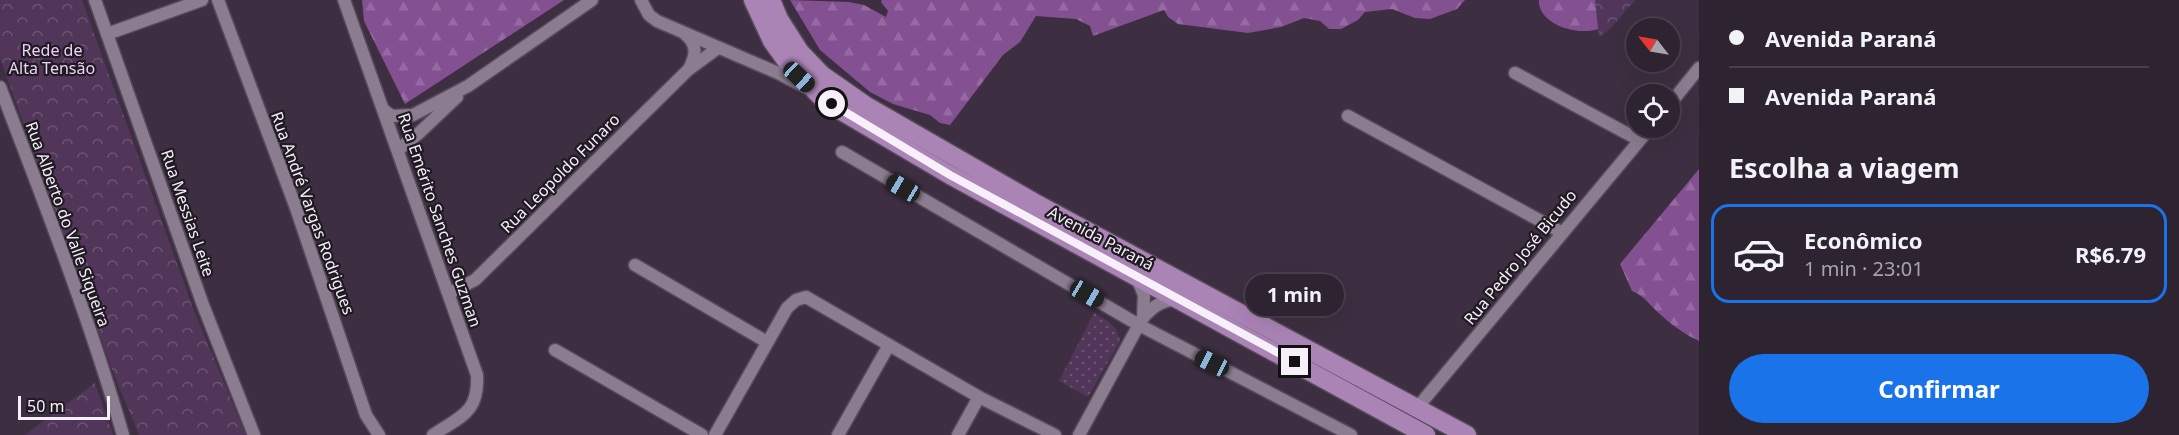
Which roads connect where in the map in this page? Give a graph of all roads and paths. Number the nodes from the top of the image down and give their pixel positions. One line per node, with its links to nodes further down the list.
1 (95, 0): 9 (street, Rua Messias Leite)
2 (202, 0): 9 (street)
3 (218, 0): 37 (street, Rua André Vargas Rodrigues)
4 (344, 0): 19 (street, Rua Emérito Sanches Guzman)
5 (592, 0): 15 (street)
6 (641, 0): 10 (street)
7 (753, 0): 18 (main road, Avenida Paraná)
8 (771, 0): 34 (main road, Avenida Paraná)
9 (107, 34): 36 (street, Rua Messias Leite)
10 (685, 34): 11 (street); 13 (street)
11 (718, 48): 13 (street, Rua Leopoldo Funaro); 18 (street)
12 (1699, 68): 17 (street)
13 (688, 70): 27 (street, Rua Leopoldo Funaro)
14 (1515, 73): 21 (street)
15 (468, 86): 19 (street); 22 (street)
16 (0, 87): 35 (street, Rua Alberto do Valle Siqueira)
17 (1680, 92)
18 (820, 97): 26 (main road, Avenida Paraná)
19 (384, 111): 22 (street, Rua Emérito Sanches Guzman)
20 (1348, 116): 24 (street)
21 (1639, 140): 24 (street, Rua Pedro José Bicudo)
22 (398, 150): 27 (street, Rua Emérito Sanches Guzman)
23 (842, 152): 29 (street)
24 (1561, 232): 34 (street, Rua Pedro José Bicudo)
25 (635, 265): 30 (street)
26 (1135, 275): 28 (main road, Avenida Paraná); 29 (street)
27 (450, 293): 38 (street, Rua Emérito Sanches Guzman)
28 (1180, 299): 29 (street); 46 (main road, Avenida Paraná)
29 (1141, 322): 44 (street); 45 (street)
30 (767, 342): 31 (street); 40 (street)
31 (889, 345): 33 (street); 41 (street)
32 (555, 350): 39 (street)
33 (979, 397): 42 (street); 43 (street)
34 (1417, 408): 47 (main road, Avenida Paraná)
35 (123, 435)
36 (254, 435)
37 (379, 435)
38 (433, 435)
39 (702, 435)
40 (715, 435)
41 (838, 435)
42 (958, 435)
43 (1055, 435)
44 (1079, 435)
45 (1351, 435)
46 (1426, 435)
47 (1467, 435)

